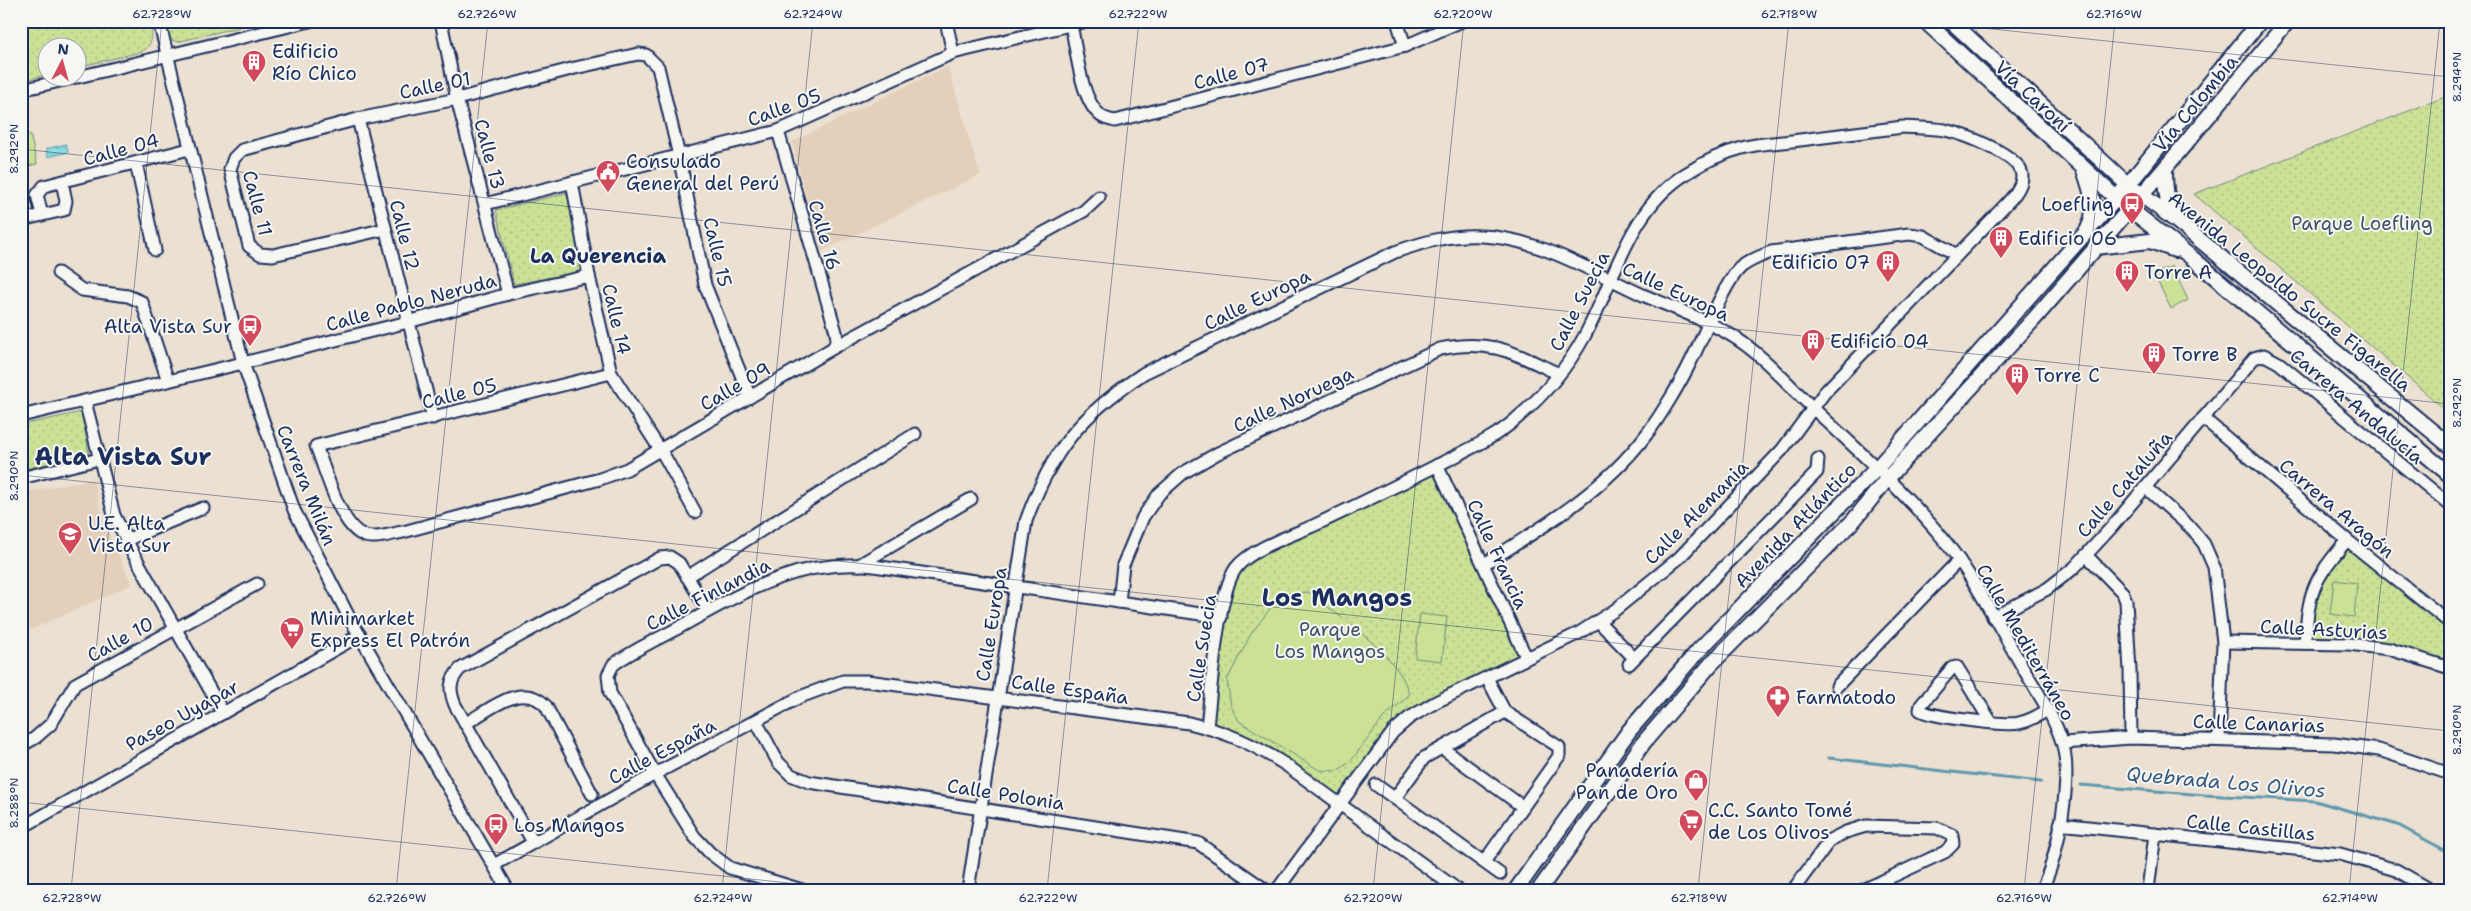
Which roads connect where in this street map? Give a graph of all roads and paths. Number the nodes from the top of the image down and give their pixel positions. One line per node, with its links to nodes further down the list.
1 (159, 21): 15 (street, Carrera Milán)
2 (310, 21): 15 (street)
3 (441, 21): 20 (street, Calle 13)
4 (946, 21): 14 (street)
5 (1088, 21): 12 (street, Calle 05)
6 (1398, 21): 13 (street)
7 (1462, 21): 13 (street, Calle 07)
8 (1924, 21): 28 (main road, Vía Caroní)
9 (1951, 21): 29 (main road, Vía Caroní)
10 (2260, 21): 26 (main road, Vía Colombia)
11 (2288, 21): 30 (main road, Vía Colombia)
12 (1071, 25): 13 (street, Calle 07); 14 (street, Calle 05)
13 (1405, 46)
14 (953, 52): 22 (street, Calle 05)
15 (168, 54): 17 (street); 23 (street, Carrera Milán)
16 (646, 55): 20 (street, Calle 01); 24 (street, Calle 15)
17 (88, 74)
18 (38, 86): 19 (street)
19 (21, 90)
20 (456, 99): 21 (street, Calle 01); 38 (street, Calle 13)
21 (358, 119): 25 (street, Calle 01); 43 (street, Calle 12)
22 (778, 131): 24 (street, Calle 05); 55 (street, Calle 16)
23 (189, 149): 27 (street, Calle 04); 57 (street, Carrera Milán)
24 (679, 156): 33 (street, Calle 05); 61 (street, Calle 15)
25 (234, 158): 43 (street, Calle 11)
26 (2147, 160): 29 (main road); 34 (main road, Vía Colombia)
27 (136, 163): 32 (street, Calle 04); 46 (street)
28 (2082, 167): 37 (main road, Vía Caroní); 44 (main road)
29 (2110, 168): 34 (main road, Vía Caroní)
30 (2166, 168): 35 (main road, Vía Colombia); 42 (main road)
31 (2022, 177): 47 (street, Calle Alemania); 51 (street, Calle Suecia)
32 (62, 182): 40 (street, Calle 04); 40 (street, Calle 04)
33 (572, 182): 38 (street, Calle 05); 50 (street, Calle 14)
34 (2128, 186): 35 (main road, Avenida Leopoldo Sucre Figarella); 37 (main road, Vía Colombia)
35 (2142, 194): 39 (main road, Vía Colombia); 42 (main road, Avenida Leopoldo Sucre Figarella)
36 (1099, 197): 55 (street, Calle 09)
37 (2116, 199): 39 (main road, Avenida Leopoldo Sucre Figarella); 44 (main road, Avenida Atlántico)
38 (485, 204): 52 (street, Calle 13)
39 (2129, 208): 45 (main road, Avenida Atlántico); 48 (main road, Avenida Leopoldo Sucre Figarella)
40 (42, 215): 41 (street, Calle 04)
41 (21, 220)
42 (2178, 222): 68 (main road, Avenida Leopoldo Sucre Figarella)
43 (385, 229): 53 (street, Calle 12)
44 (2084, 236): 73 (main road, Avenida Atlántico)
45 (2096, 247): 48 (main road); 76 (main road, Avenida Atlántico)
46 (155, 250)
47 (1957, 256): 54 (street); 63 (street, Calle Alemania)
48 (2191, 257): 74 (main road, Avenida Leopoldo Sucre Figarella)
49 (58, 273): 60 (street)
50 (589, 276): 52 (street, Calle Pablo Neruda); 58 (street, Calle 14)
51 (1609, 279): 54 (street, Calle Europa); 59 (street, Calle Suecia); 91 (street, Calle Europa)
52 (508, 294): 53 (street, Calle Pablo Neruda)
53 (408, 322): 57 (street, Calle Pablo Neruda); 65 (street, Calle 12)
54 (1708, 324): 63 (street, Calle Europa); 87 (street)
55 (834, 348): 61 (street, Calle 09)
56 (2264, 355): 66 (street, Calle Cataluña); 79 (street, Carrera Andalucía)
57 (243, 364): 60 (street); 99 (street, Carrera Milán)
58 (611, 374): 65 (street, Calle 05); 69 (street, Calle 14)
59 (1559, 374): 72 (street, Calle Suecia); 92 (street, Calle Noruega)
60 (168, 381): 62 (street)
61 (750, 397): 69 (street, Calle 09)
62 (85, 401): 64 (street); 70 (street)
63 (1813, 408): 73 (street, Calle Europa); 96 (street, Calle Alemania)
64 (21, 416)
65 (432, 418): 82 (street, Calle 05)
66 (2203, 418): 77 (street, Calle Cataluña); 84 (street, Carrera Aragón)
67 (915, 434): 89 (street)
68 (2450, 446)
69 (660, 450): 81 (street, Calle 14); 82 (street, Calle 09)
70 (99, 459): 75 (street); 83 (street)
71 (1818, 459): 96 (street)
72 (1437, 466): 87 (street, Calle Francia); 94 (street, Calle Suecia)
73 (1878, 467): 76 (street, Calle Mediterráneo); 140 (main road, Avenida Atlántico)
74 (2450, 475)
75 (21, 478)
76 (1887, 478): 86 (street, Calle Mediterráneo); 141 (main road, Avenida Atlántico)
77 (2145, 487): 85 (street, Calle Cataluña); 100 (street)
78 (971, 499): 88 (street)
79 (2450, 505)
80 (203, 508): 83 (street)
81 (695, 512)
82 (361, 535)
83 (126, 540): 98 (street)
84 (2347, 540): 97 (street, Carrera Aragón); 101 (street)
85 (2086, 555): 95 (street, Calle Cataluña); 114 (street)
86 (1959, 560): 95 (street, Calle Mediterráneo); 105 (street)
87 (1484, 564): 102 (street, Calle Francia)
88 (859, 565): 91 (street, Calle Finlandia); 93 (street, Calle Finlandia)
89 (687, 577): 93 (street); 112 (street)
90 (257, 584): 98 (street, Calle 10)
91 (1015, 588): 92 (street, Calle Finlandia); 106 (street, Calle Europa)
92 (1119, 602): 94 (street, Calle Finlandia)
93 (708, 612): 119 (street, Calle Finlandia)
94 (1221, 616): 113 (street, Calle Suecia)
95 (1993, 616): 107 (street, Calle Mediterráneo)
96 (1598, 621): 102 (street, Calle Alemania)
97 (2450, 623)
98 (175, 628): 109 (street); 117 (street, Calle 10)
99 (360, 635): 109 (street, Paseo Uyapar); 132 (street, Carrera Milán)
100 (2223, 642): 101 (street, Calle Asturias); 115 (street)
101 (2305, 644): 103 (street, Calle Asturias)
102 (1526, 657): 104 (street, Calle Alemania)
103 (2450, 668)
104 (1487, 678): 108 (street); 124 (street, Calle Alemania)
105 (1838, 686)
106 (997, 696): 110 (street, Calle España); 113 (street, Calle España); 126 (street, Calle Europa)
107 (2047, 710): 111 (street); 116 (street, Calle Mediterráneo)
108 (1505, 712): 118 (street); 125 (street)
109 (223, 713): 128 (street, Paseo Uyapar)
110 (756, 721): 119 (street, Calle España); 126 (street, Calle Polonia)
111 (1991, 722): 111 (street)
112 (465, 724): 122 (street); 130 (street)
113 (1207, 727): 124 (street, Calle España)
114 (2131, 738): 115 (street, Calle Canarias); 116 (street, Calle Canarias)
115 (2219, 739): 120 (street, Calle Canarias)
116 (2063, 743): 127 (street, Calle Mediterráneo)
117 (21, 746)
118 (1442, 748): 123 (street); 125 (street)
119 (654, 774): 130 (street, Calle España); 136 (street)
120 (2450, 774)
121 (1376, 785): 123 (street)
122 (592, 794)
123 (1394, 798): 131 (street)
124 (1341, 805): 134 (street, Calle España); 139 (street, Calle Alemania)
125 (1523, 807): 131 (street)
126 (980, 808): 137 (street, Calle Europa); 138 (street, Calle Polonia)
127 (2060, 824): 129 (street, Calle Castillas); 144 (street, Calle Mediterráneo)
128 (21, 828)
129 (2156, 834): 145 (street); 146 (street, Calle Castillas)
130 (533, 842): 132 (street, Calle España)
131 (1484, 862): 133 (street)
132 (494, 865): 135 (street, Carrera Milán)
133 (1500, 874)
134 (1456, 889)
135 (508, 890)
136 (802, 890)
137 (968, 890)
138 (1266, 890)
139 (1277, 890)
140 (1516, 890)
141 (1539, 890)
142 (1793, 890): 143 (street)
143 (1863, 890)
144 (2041, 890)
145 (2148, 890)
146 (2431, 890)

